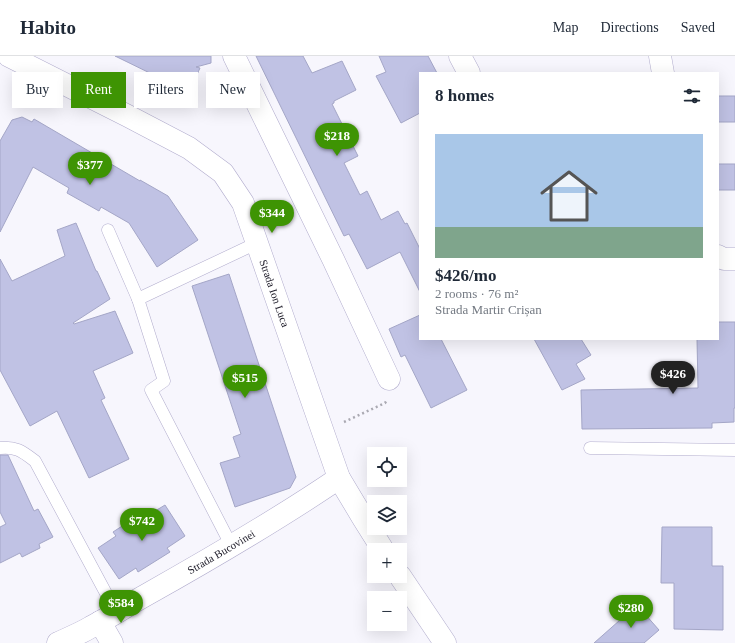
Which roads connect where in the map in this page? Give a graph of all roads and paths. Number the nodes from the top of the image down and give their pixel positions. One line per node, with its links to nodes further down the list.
1 (9, 56): 8 (street, Strada Ion Luca)
2 (234, 56): 12 (street)
3 (460, 56): 5 (street)
4 (660, 56): 6 (street)
5 (468, 72)
6 (663, 72)
7 (108, 230): 11 (lane)
8 (257, 243): 11 (lane); 13 (street, Strada Ion Luca)
9 (719, 256): 10 (street)
10 (735, 260)
11 (138, 299): 19 (lane)
12 (390, 380): 13 (path)
13 (322, 430): 17 (street, Strada Ion Luca)
14 (0, 448): 21 (lane)
15 (590, 448): 16 (lane)
16 (735, 450)
17 (339, 478): 18 (street, Strada Ion Luca); 19 (street, Strada Bucovinei)
18 (379, 543)
19 (232, 545): 21 (street, Strada Bucovinei)
20 (405, 583): 24 (street)
21 (108, 617): 22 (street, Strada Bucovinei); 23 (street)
22 (58, 643)
23 (112, 643)
24 (445, 643)

